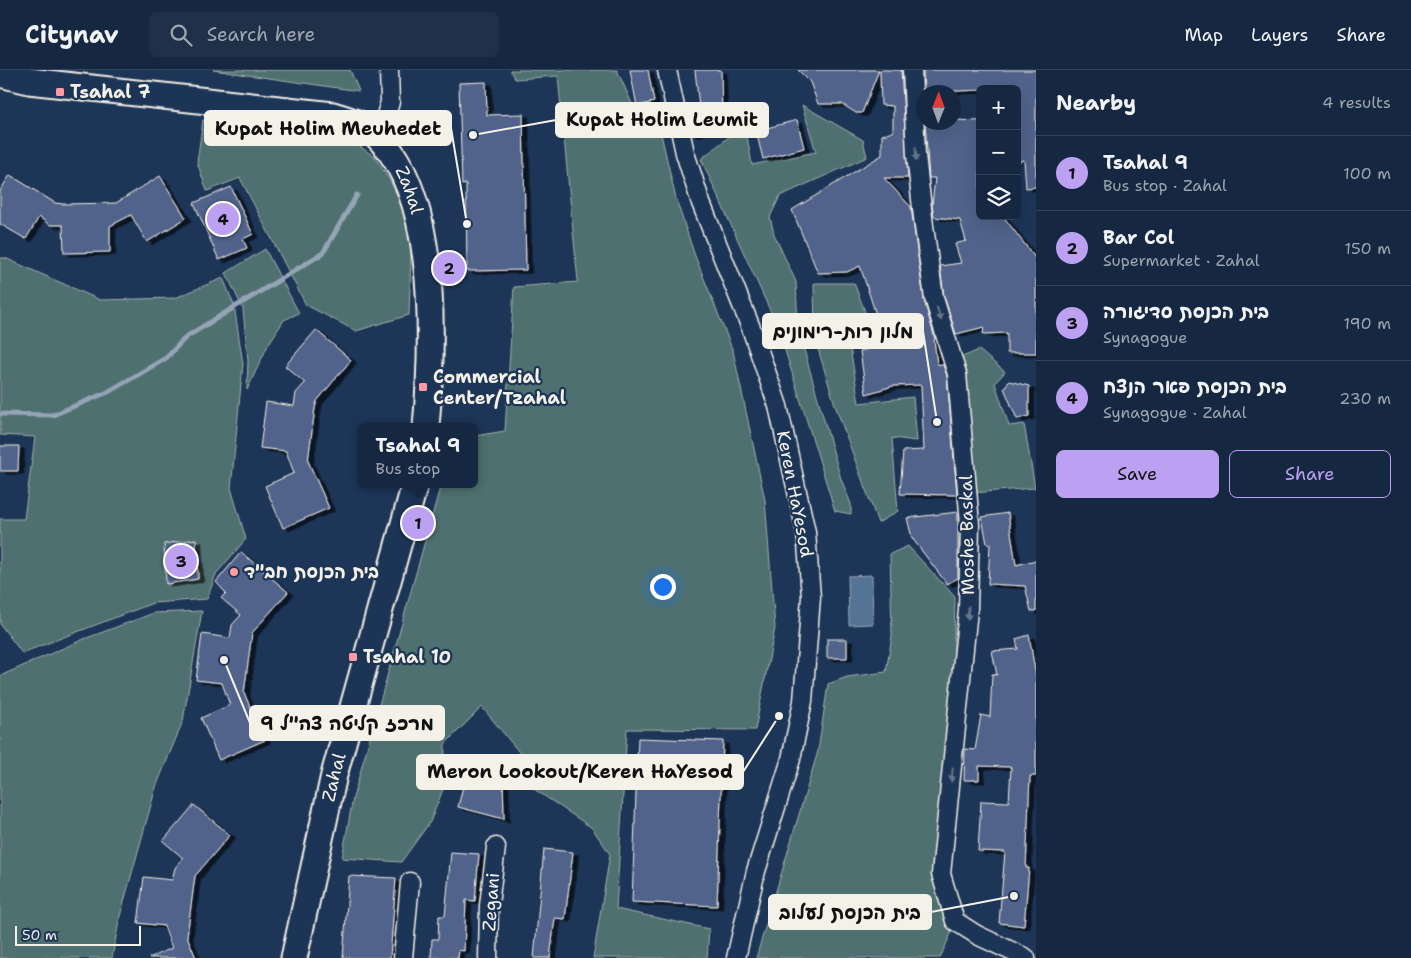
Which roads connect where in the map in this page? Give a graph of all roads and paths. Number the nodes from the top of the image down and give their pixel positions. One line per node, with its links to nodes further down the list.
1 (389, 70): 5 (street)
2 (667, 70): 13 (street, Keren HaYesod)
3 (912, 70): 14 (street, Moshe Baskal, one-way to 14)
4 (0, 74): 5 (street, Zahal)
5 (379, 138): 6 (street, Zahal)
6 (426, 423)
7 (414, 488): 10 (street, Zahal)
8 (496, 847): 12 (street, Zegani)
9 (410, 882): 11 (street)
10 (294, 958)
11 (403, 958)
12 (488, 958)
13 (736, 958)
14 (1026, 958)

